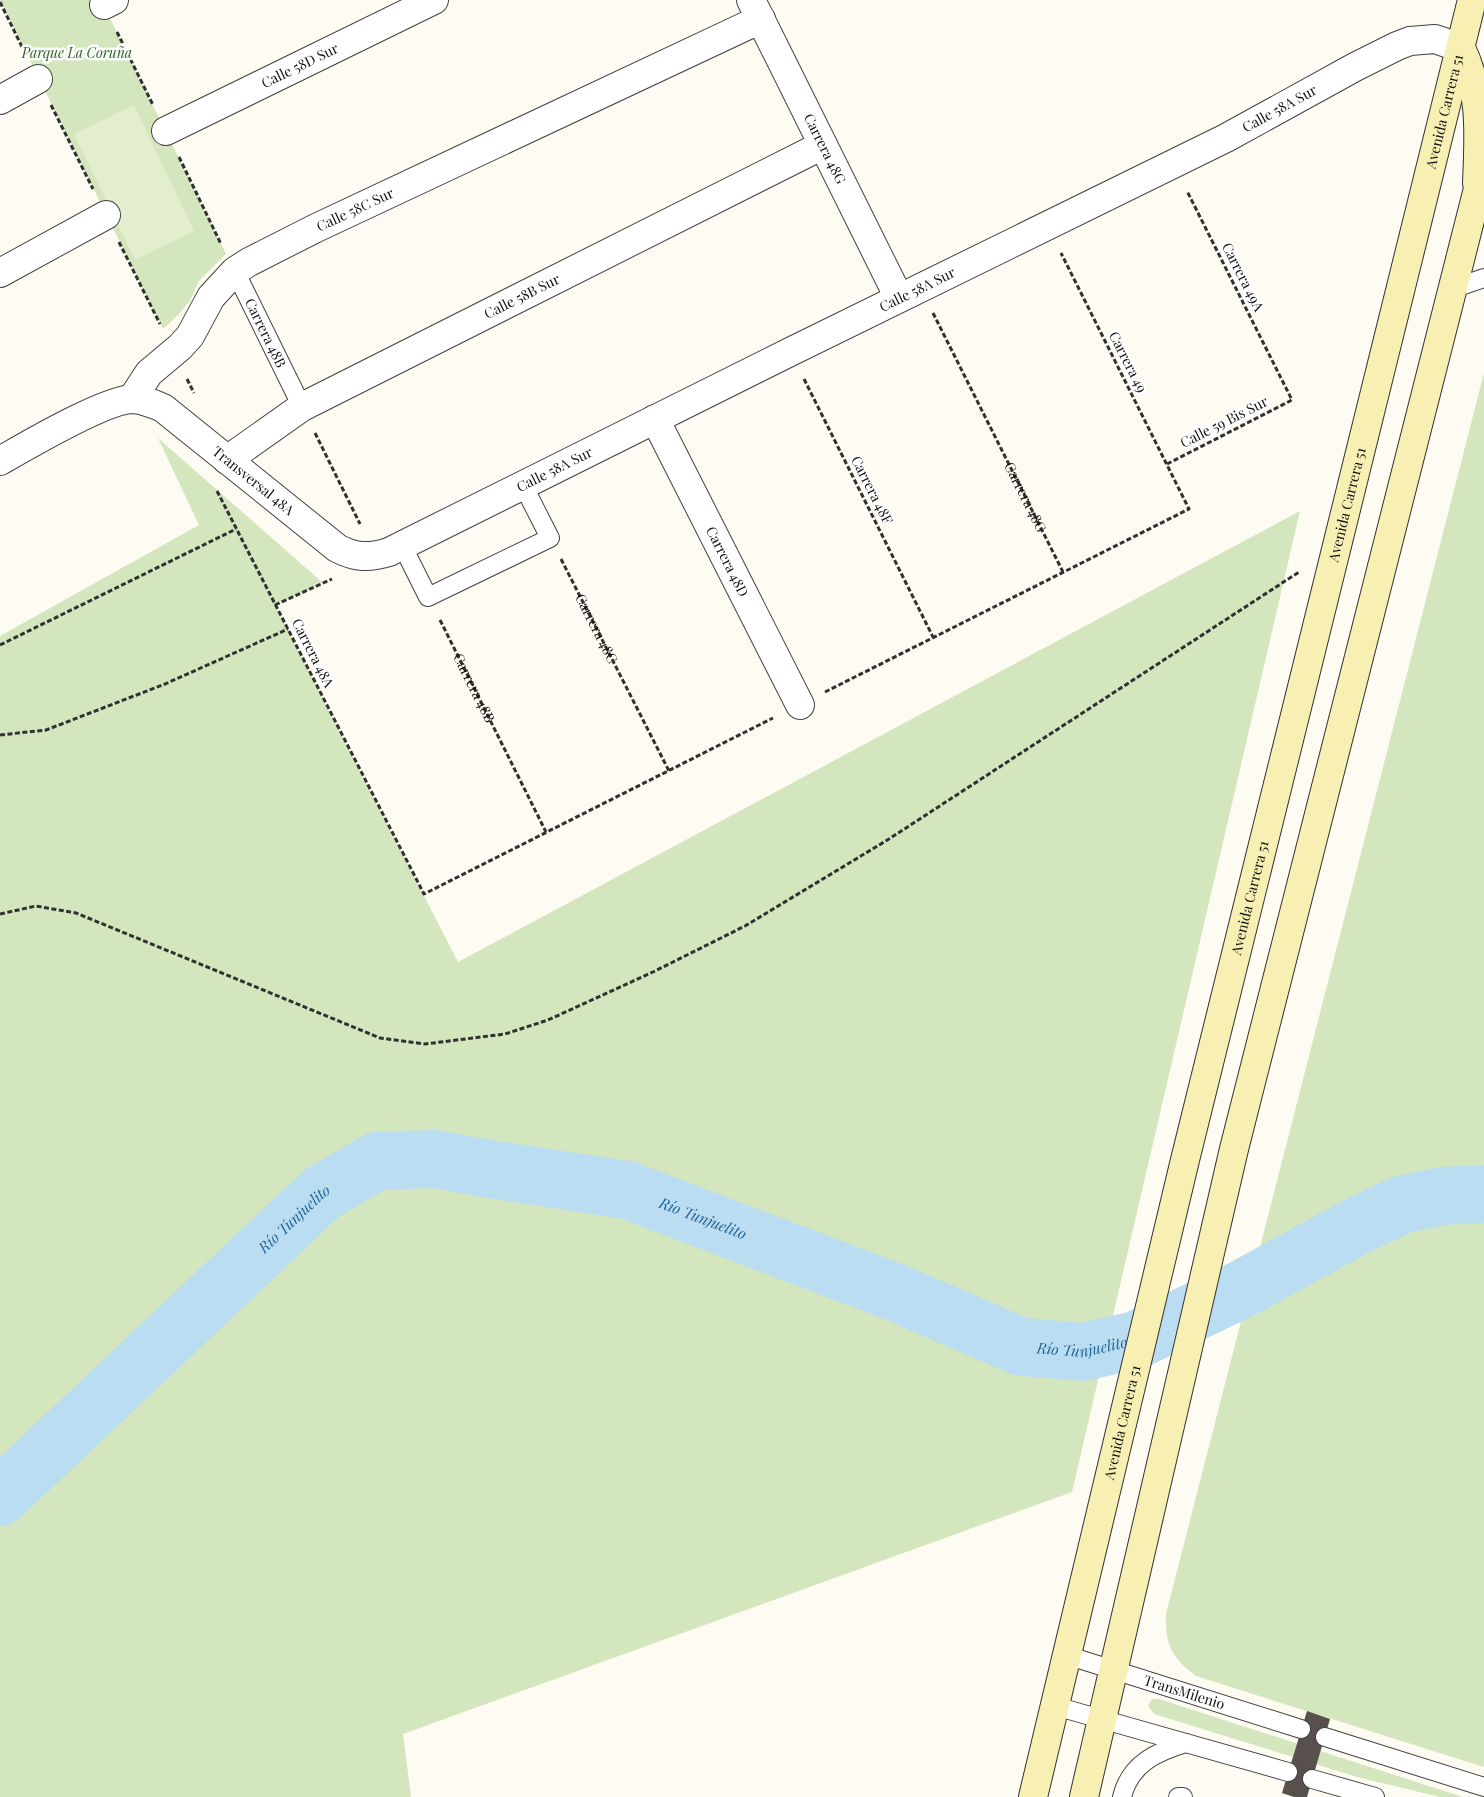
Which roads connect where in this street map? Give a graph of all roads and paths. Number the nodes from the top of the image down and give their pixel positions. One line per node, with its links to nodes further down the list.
1 (434, 0): 7 (street, Calle 58D Sur)
2 (1472, 0): 4 (main road, Avenida Carrera 51)
3 (756, 10): 8 (street, Carrera 48G); 14 (street, Calle 58C Sur)
4 (1461, 48): 9 (street, Calle 58A Sur); 11 (main road); 46 (main road, Avenida Carrera 51)
5 (38, 79): 6 (street)
6 (0, 100)
7 (166, 131)
8 (823, 145): 18 (street, Carrera 48G); 22 (street, Calle 58B Sur)
9 (1174, 164): 13 (street, Calle 58A Sur); 21 (path, Carrera 49A)
10 (1484, 165): 11 (main road)
11 (1476, 195): 17 (main road)
12 (106, 215): 15 (street)
13 (1047, 225): 18 (street, Calle 58A Sur); 26 (path, Carrera 49)
14 (235, 271): 20 (street, Calle 58C Sur); 22 (lane, Carrera 48B)
15 (0, 272)
16 (1484, 278): 17 (lane)
17 (1452, 289): 47 (main road)
18 (910, 293): 19 (street, Calle 58A Sur); 34 (path, Carrera 48G)
19 (790, 352): 23 (street, Calle 58A Sur); 38 (path, Carrera 48F)
20 (132, 399): 24 (street, Transversal 48A); 25 (street)
21 (1292, 400): 26 (path, Calle 59 Bis Sur)
22 (302, 407): 24 (street, Calle 58B Sur); 33 (path)
23 (655, 419): 28 (street, Calle 58A Sur); 40 (street, Carrera 48D)
24 (227, 460): 33 (street, Transversal 48A)
25 (0, 461)
26 (1167, 464): 29 (path, Carrera 49)
27 (214, 485): 30 (path, Carrera 48A)
28 (523, 485): 31 (lane); 32 (street, Calle 58A Sur)
29 (1189, 509)
30 (236, 529): 37 (path, Carrera 48A); 39 (path)
31 (550, 538): 36 (lane); 42 (path, Carrera 48C)
32 (402, 545): 33 (street, Calle 58A Sur); 36 (lane)
33 (376, 556)
34 (1063, 572)
35 (1300, 572): 45 (path)
36 (428, 597): 43 (path, Carrera 48B)
37 (288, 629): 41 (path); 44 (path, Carrera 48A)
38 (933, 638)
39 (0, 645)
40 (800, 705)
41 (0, 735)
42 (669, 771)
43 (546, 832)
44 (424, 894)
45 (0, 914)
46 (1066, 1655): 47 (lane, TransMilenio); 48 (main road, Avenida Carrera 51)
47 (1113, 1670): 49 (main road); 50 (lane, TransMilenio)
48 (1055, 1706): 49 (lane); 56 (main road, Avenida Carrera 51)
49 (1102, 1719): 52 (lane); 57 (main road)
50 (1301, 1729)
51 (1325, 1737): 55 (lane)
52 (1186, 1743): 53 (lane); 58 (lane)
53 (1288, 1772)
54 (1312, 1779): 61 (lane)
55 (1484, 1787)
56 (1033, 1797)
57 (1084, 1797)
58 (1122, 1797)
59 (1178, 1797): 60 (lane)
60 (1184, 1797)
61 (1375, 1797)

